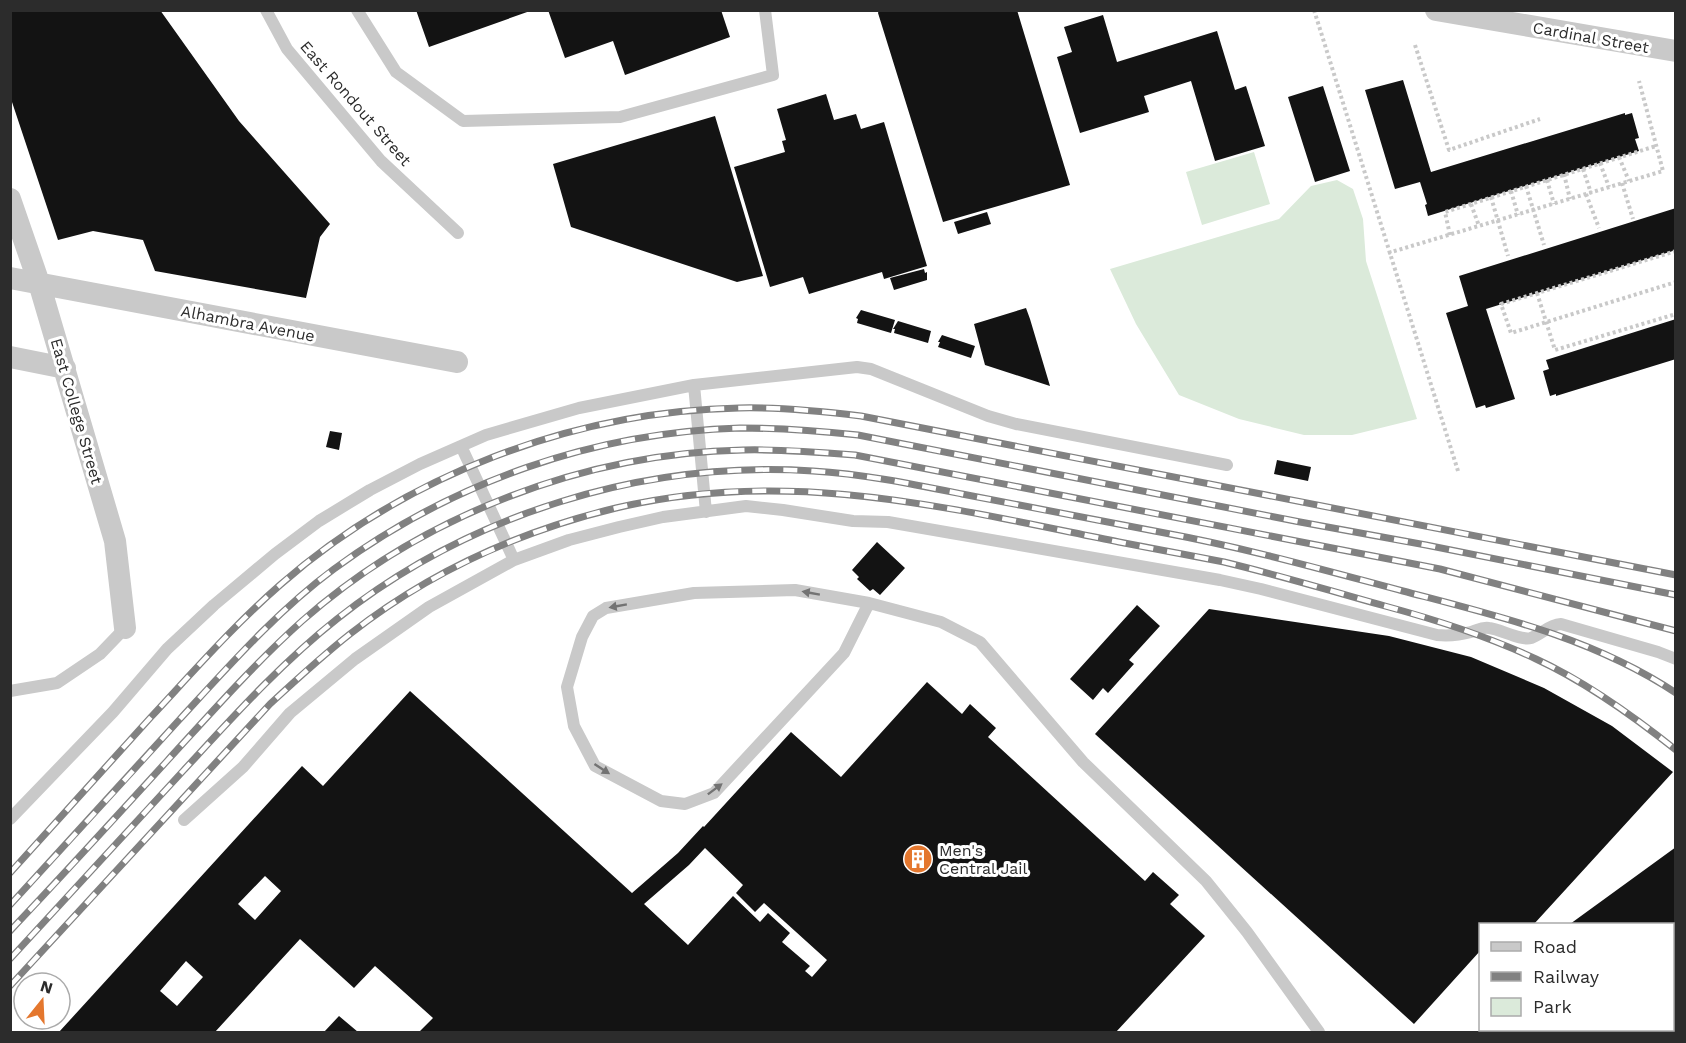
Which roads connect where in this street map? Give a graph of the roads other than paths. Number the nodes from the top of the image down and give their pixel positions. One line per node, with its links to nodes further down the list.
1 (266, 10): 7 (lane, East Rondout Street)
2 (357, 10): 3 (lane)
3 (765, 10)
4 (1436, 10): 5 (street, Cardinal Street)
5 (1676, 51)
6 (10, 199): 9 (street, East College Street)
7 (458, 233)
8 (10, 278): 9 (street, Alhambra Avenue)
9 (39, 283): 11 (street, Alhambra Avenue); 12 (street, East College Street)
10 (10, 357): 12 (street)
11 (457, 362)
12 (65, 368): 19 (street, East College Street)
13 (694, 385): 14 (lane); 15 (lane); 16 (lane)
14 (461, 446): 17 (lane); 22 (lane)
15 (1227, 465)
16 (706, 512): 17 (lane); 20 (lane)
17 (514, 560): 23 (lane)
18 (869, 603): 18 (lane, one-way to 18); 24 (lane)
19 (125, 628): 21 (lane)
20 (1676, 659)
21 (10, 691)
22 (10, 819)
23 (184, 820)
24 (1319, 1032)

